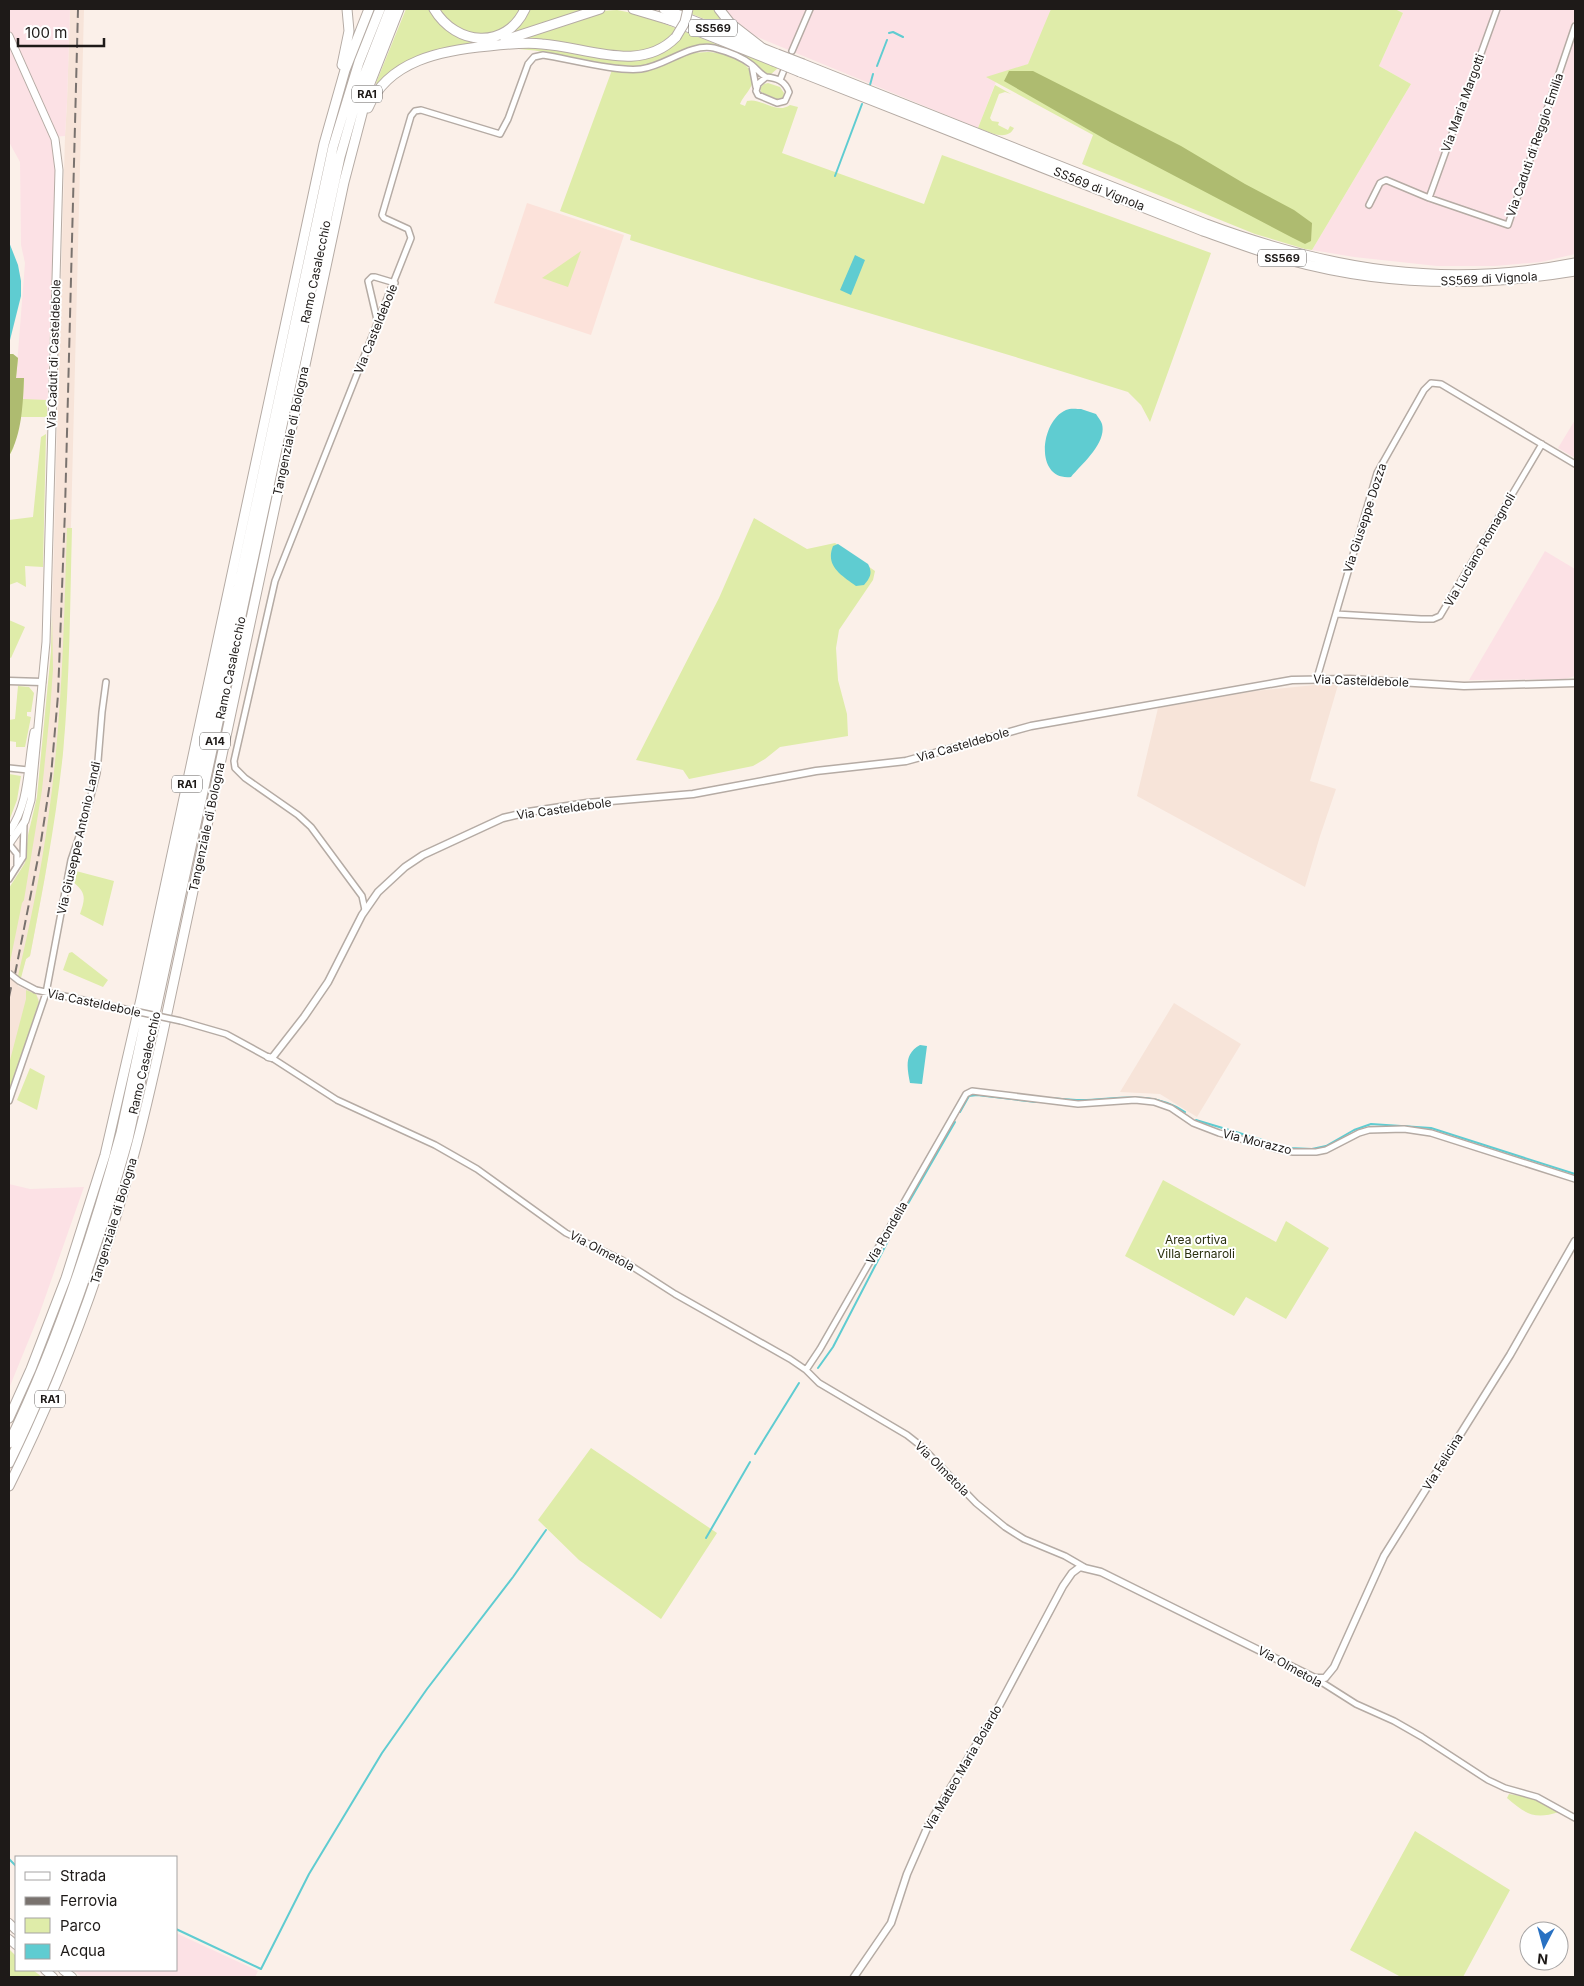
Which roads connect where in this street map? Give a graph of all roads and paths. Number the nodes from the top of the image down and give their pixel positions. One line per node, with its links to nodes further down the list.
1 (347, 9): 29 (highway)
2 (369, 9): 29 (highway, RA1)
3 (380, 9): 66 (highway, Ramo Casalecchio / A14)
4 (390, 9): 68 (highway, Ramo Casalecchio / A14)
5 (399, 9): 30 (highway, Tangenziale di Bologna / RA1)
6 (434, 9): 7 (highway)
7 (525, 9)
8 (600, 9): 19 (highway)
9 (633, 9): 16 (highway)
10 (641, 9): 16 (highway, SS569 di Vignola / SS569)
11 (664, 9): 20 (highway, SS569 di Vignola / SS569)
12 (688, 9): 19 (highway, bridge)
13 (719, 9): 20 (highway)
14 (810, 9): 21 (street)
15 (1497, 9): 31 (street, Via Maria Margotti)
16 (670, 20): 22 (highway, SS569 di Vignola / SS569)
17 (1575, 26): 31 (street, Via Caduti di Reggio Emilia)
18 (9, 36): 42 (main road, Via Caduti di Casteldebole)
19 (480, 46): 30 (highway)
20 (762, 48): 22 (highway, SS569 di Vignola / SS569)
21 (792, 51)
22 (775, 57): 24 (highway, SS569 di Vignola / SS569, bridge)
23 (751, 64): 26 (street); 28 (street); 35 (street, Via Casteldebole)
24 (802, 68): 33 (highway, SS569 di Vignola / SS569); 34 (highway, SS569 di Vignola / SS569)
25 (784, 70): 27 (street)
26 (766, 77): 27 (street); 28 (street)
27 (780, 80): 28 (street)
28 (756, 87)
29 (333, 111): 63 (highway, RA1)
30 (344, 182): 67 (highway, Tangenziale di Bologna / RA1)
31 (1429, 198): 32 (street, Via Caduti di Reggio Emilia)
32 (1369, 205)
33 (1575, 263)
34 (1575, 271)
35 (395, 283): 36 (street, Via Casteldebole); 36 (street)
36 (378, 324): 52 (street, Via Casteldebole)
37 (1542, 444): 38 (street, Via Giuseppe Dozza); 39 (street, Via Luciano Romagnoli); 39 (street, Via Giuseppe Dozza)
38 (1575, 464)
39 (1336, 614): 40 (street, Via Giuseppe Dozza)
40 (1317, 678): 44 (street, Via Casteldebole); 53 (street, Via Casteldebole)
41 (9, 681): 42 (street)
42 (42, 682): 45 (main road, Via Caduti di Casteldebole)
43 (106, 682): 56 (street, Via Giuseppe Antonio Landi)
44 (1575, 683)
45 (40, 705): 47 (main road); 48 (main road)
46 (9, 768): 47 (street)
47 (28, 770): 48 (main road)
48 (14, 834): 49 (main road); 50 (street)
49 (9, 844): 50 (street)
50 (17, 868): 51 (street)
51 (9, 879)
52 (362, 896): 53 (street); 54 (street, Via Casteldebole)
53 (374, 896): 54 (street, Via Casteldebole)
54 (364, 910): 57 (street, Via Casteldebole)
55 (9, 973): 56 (street, Via Casteldebole, bridge)
56 (46, 993): 57 (street, Via Casteldebole, bridge); 59 (street, Via Giuseppe Antonio Landi)
57 (270, 1057): 62 (street, Via Olmetola)
58 (966, 1094): 60 (street, Via Morazzo); 62 (street, Via Rondella)
59 (9, 1100)
60 (1575, 1179)
61 (1575, 1241): 72 (street, Via Felicina)
62 (806, 1370): 71 (street, Via Olmetola)
63 (26, 1381): 64 (highway); 65 (highway, RA1)
64 (9, 1414)
65 (9, 1418)
66 (9, 1444)
67 (24, 1457): 69 (highway, Tangenziale di Bologna / RA1); 70 (highway)
68 (9, 1463)
69 (9, 1486)
70 (9, 1496)
71 (1084, 1567): 72 (street, Via Olmetola); 74 (street, Via Matteo Maria Boiardo)
72 (1315, 1678): 73 (street, Via Olmetola)
73 (1575, 1818)
74 (854, 1977)

